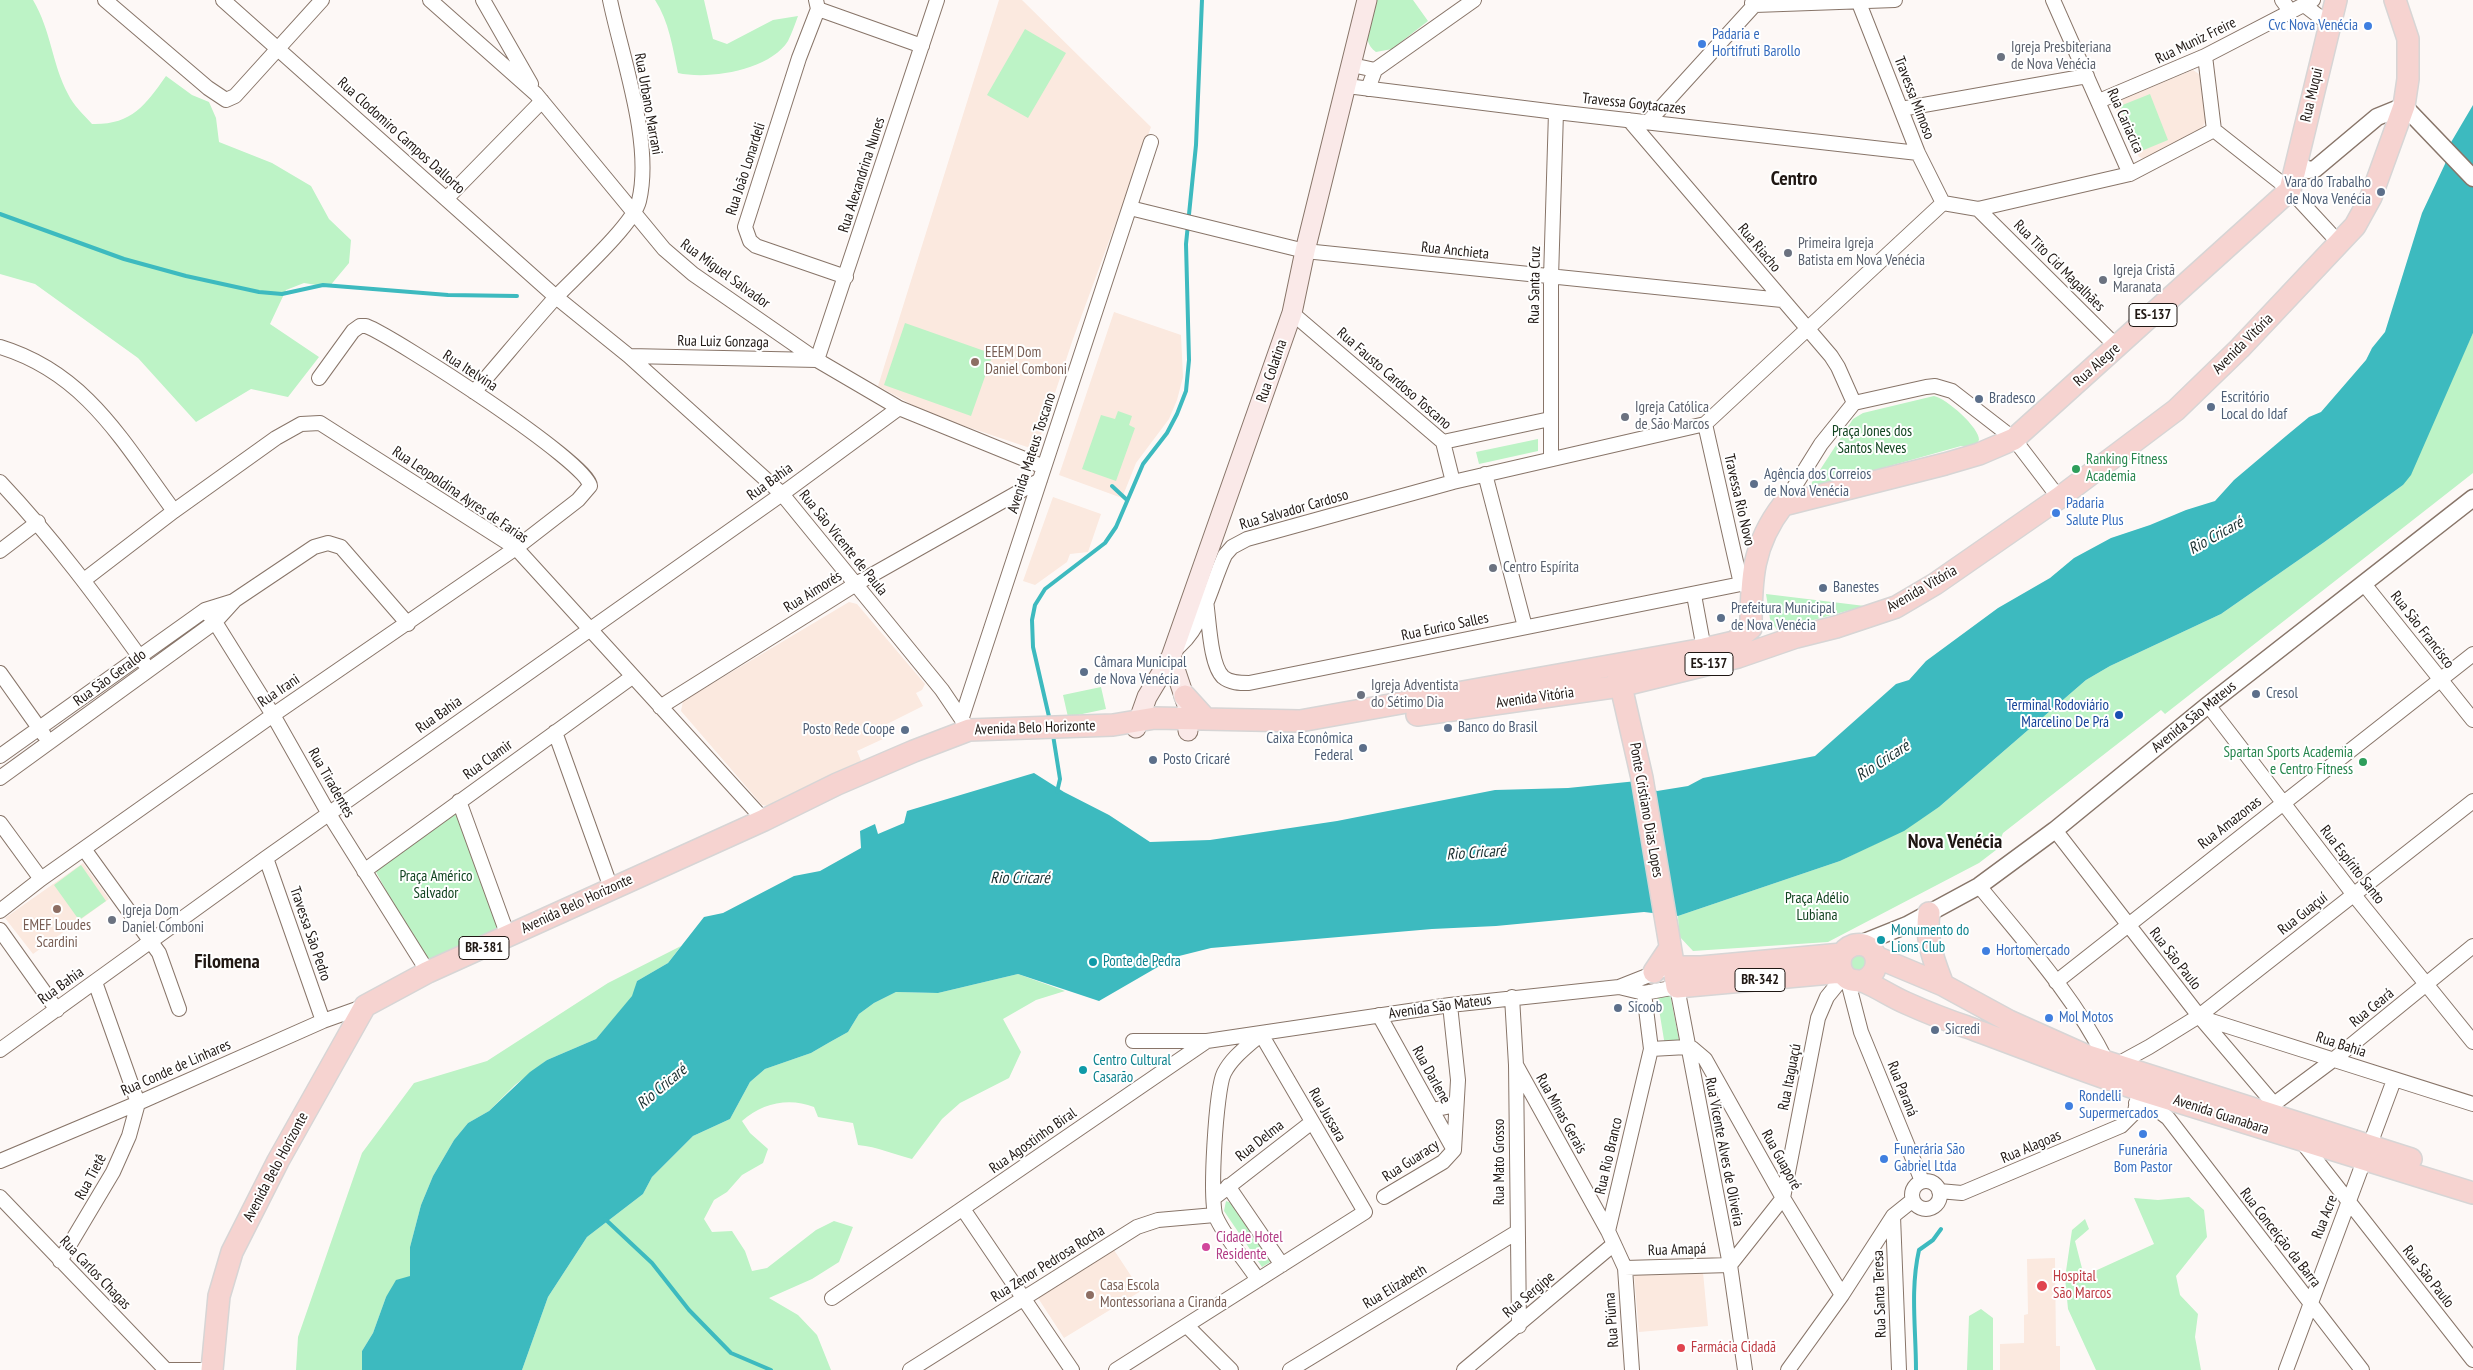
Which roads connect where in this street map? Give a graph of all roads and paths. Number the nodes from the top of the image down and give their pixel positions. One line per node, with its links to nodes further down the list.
1 (105, 0): 22 (street)
2 (223, 0): 22 (street, Rua Clodomiro Campos Dallorto)
3 (322, 0): 22 (street)
4 (430, 0): 29 (street, Rua Miguel Salvador)
5 (483, 0): 29 (street)
6 (610, 0): 47 (street, Rua Urbano Marrani)
7 (937, 0): 21 (street, Rua Alexandrina Nunes)
8 (1367, 0): 24 (main road, Rua Colatina)
9 (1474, 0): 25 (street)
10 (1895, 0): 17 (street)
11 (2053, 0): 26 (street, Rua Cariacica)
12 (2282, 0): 19 (street)
13 (2336, 0): 20 (main road, Rua Muqui)
14 (2395, 0): 31 (main road, Avenida Vitória / ES-137)
15 (1754, 2): 17 (street); 35 (street)
16 (2309, 2): 19 (street, Rua Muniz Freire); 20 (street, Rua Muniz Freire)
17 (1859, 3): 32 (street, Travessa Mimoso)
18 (817, 4): 21 (street); 50 (street, Rua João Lonardeli)
19 (2291, 12): 23 (street, Rua Muniz Freire)
20 (2330, 24): 39 (main road, Rua Muqui)
21 (922, 46): 50 (street, Rua Alexandrina Nunes)
22 (278, 49): 43 (street, Rua Clodomiro Campos Dallorto)
23 (2205, 56): 30 (street, Rua Muniz Freire); 36 (street)
24 (1352, 65): 25 (street); 27 (main road, Rua Colatina)
25 (1375, 70): 28 (street)
26 (2087, 76): 30 (street, Rua Cariacica); 32 (street)
27 (1347, 86): 28 (street, Travessa Goytacazes); 49 (main road, Rua Colatina)
28 (1368, 89): 33 (street, Travessa Goytacazes)
29 (539, 97): 43 (street); 47 (street, Rua Miguel Salvador)
30 (2099, 101): 40 (street, Rua Cariacica)
31 (2404, 106): 39 (street); 41 (street); 48 (main road, Avenida Vitória / ES-137)
32 (1901, 109): 38 (street, Travessa Mimoso)
33 (1556, 112): 34 (street, Travessa Goytacazes); 51 (street, Rua Santa Cruz)
34 (1629, 120): 35 (street, Travessa Goytacazes); 53 (street, Rua Riacho)
35 (1648, 122): 38 (street, Travessa Goytacazes)
36 (2214, 130): 40 (street); 42 (street)
37 (1151, 142): 45 (street, Avenida Mateus Toscano)
38 (1918, 153): 44 (street, Travessa Mimoso)
39 (2297, 164): 42 (main road, Rua Muqui)
40 (2130, 174): 46 (street)
41 (2473, 178)
42 (2290, 190): 48 (street); 56 (main road, Rua Alegre / ES-137)
43 (446, 199): 52 (street, Rua Clodomiro Campos Dallorto)
44 (1944, 203): 46 (street); 55 (street)
45 (1130, 208): 49 (street, Rua Anchieta); 69 (street, Avenida Mateus Toscano)
46 (1978, 209): 56 (street, Rua Tito Cid Magalhães)
47 (636, 214): 52 (street); 59 (street, Rua Miguel Salvador)
48 (2340, 244): 74 (main road, Avenida Vitória / ES-137)
49 (1305, 252): 51 (street, Rua Anchieta); 54 (main road, Rua Colatina)
50 (846, 277): 59 (street, Rua Alexandrina Nunes)
51 (1551, 278): 53 (street, Rua Anchieta); 64 (street, Rua Santa Cruz)
52 (556, 297): 58 (street, Rua São Vicente de Paula); 61 (street)
53 (1782, 300): 55 (street, Rua Riacho)
54 (1292, 313): 67 (street, Rua Fausto Cardoso Toscano); 97 (main road, Rua Colatina)
55 (1808, 330): 62 (street, Rua Riacho); 65 (street)
56 (2117, 346): 66 (main road, Rua Alegre / ES-137)
57 (0, 347): 78 (street)
58 (629, 356): 59 (street, Rua Luiz Gonzaga); 73 (street, Rua São Vicente de Paula)
59 (817, 360): 63 (street, Rua Miguel Salvador)
60 (319, 378): 61 (street, Rua Itelvina)
61 (474, 392): 76 (street, Rua Itelvina)
62 (1854, 403): 66 (street); 77 (street)
63 (899, 408): 69 (street, Rua Miguel Salvador); 73 (street, Rua Bahia)
64 (1550, 419): 67 (street); 68 (street, Rua Santa Cruz)
65 (1705, 424): 68 (street, Rua Salvador Cardoso); 85 (street, Travessa Rio Novo)
66 (2014, 439): 74 (street); 77 (main road, ES-137)
67 (1443, 442): 72 (street, Rua Fausto Cardoso Toscano)
68 (1551, 459): 70 (street, Rua Salvador Cardoso)
69 (1042, 473): 83 (street, Rua Aimorés); 113 (street, Avenida Mateus Toscano)
70 (1485, 474): 72 (street, Rua Salvador Cardoso); 92 (street)
71 (0, 482): 79 (street)
72 (1454, 482): 88 (street, Rua Salvador Cardoso)
73 (782, 494): 83 (street, Rua São Vicente de Paula); 94 (street, Rua Bahia)
74 (2059, 498): 95 (main road, Avenida Vitória / ES-137)
75 (2473, 498): 84 (street, Avenida São Mateus)
76 (578, 500): 80 (street, Rua Irani)
77 (1783, 505): 85 (main road)
78 (174, 511): 80 (street, Rua Leopoldina Ayres de Farias); 82 (street, Rua Leopoldina Ayres de Farias)
79 (38, 522): 81 (street); 82 (street)
80 (516, 548): 91 (street, Rua Irani); 94 (street, Rua Leopoldina Ayres de Farias)
81 (0, 551)
82 (84, 580): 99 (street)
83 (856, 584): 109 (street, Rua Aimorés); 113 (street, Rua São Vicente de Paula)
84 (2364, 584): 104 (street, Rua São Francisco); 108 (street, Avenida São Mateus)
85 (1746, 586): 86 (street, Rua Eurico Salles); 93 (main road)
86 (1694, 595): 92 (street, Rua Eurico Salles); 96 (street)
87 (235, 600): 89 (street, Rua São Geraldo); 90 (street, Rua São Geraldo); 91 (street, Rua São Geraldo)
88 (1206, 601): 92 (street, Rua Eurico Salles); 97 (street, Rua Salvador Cardoso)
89 (205, 610): 90 (street, Rua Tiradentes); 99 (street, Rua São Geraldo)
90 (215, 622): 101 (street, Rua São Geraldo); 110 (street, Rua Tiradentes)
91 (408, 624): 110 (street, Rua Irani)
92 (1525, 627)
93 (1751, 628): 95 (main road); 96 (main road, Avenida Vitória / ES-137)
94 (588, 630): 103 (street, Rua Leopoldina Ayres de Farias); 123 (street, Rua Bahia)
95 (1796, 637): 105 (main road, Avenida Vitória / ES-137)
96 (1704, 649): 100 (main road, Avenida Vitória / ES-137)
97 (1172, 654): 106 (main road); 107 (main road, Rua Colatina)
98 (2473, 654): 104 (street, Rua Amazonas)
99 (139, 656): 101 (street); 115 (street, Rua São Geraldo)
100 (1616, 664): 105 (main road, Ponte Cristiano Dias Lopes); 112 (main road, Avenida Vitória)
101 (149, 670): 117 (street, Rua São Geraldo)
102 (0, 673): 115 (street)
103 (632, 676): 109 (street, Rua Leopoldina Ayres de Farias); 116 (street, Rua Clamir)
104 (2440, 679): 111 (street, Rua São Francisco); 122 (street, Rua Amazonas)
105 (1620, 686): 112 (main road, Avenida Vitória); 141 (main road, Ponte Cristiano Dias Lopes)
106 (1185, 696): 107 (main road); 112 (main road)
107 (1147, 697): 114 (main road, Rua Colatina)
108 (2208, 705): 122 (street, Rua Espírito Santo); 126 (street, Avenida São Mateus)
109 (660, 707): 124 (street, Rua Leopoldina Ayres de Farias)
110 (273, 715): 123 (street, Rua Tiradentes); 127 (street, Rua Irani)
111 (2473, 720)
112 (1194, 722): 114 (main road, Avenida Vitória / BR-381)
113 (966, 724): 114 (main road, Avenida Belo Horizonte / BR-381); 124 (main road, Avenida Belo Horizonte / BR-381)
114 (1130, 724)
115 (39, 728): 117 (street); 118 (street, Rua São Geraldo)
116 (555, 732): 120 (street, Rua Clamir); 132 (street)
117 (48, 741): 119 (street, Rua São Geraldo)
118 (0, 756)
119 (0, 778)
120 (459, 801): 129 (street, Rua Clamir); 138 (street)
121 (2473, 801): 133 (street, Rua Guaçuí)
122 (2282, 802): 133 (street, Rua Espírito Santo); 136 (street, Rua Amazonas)
123 (329, 814): 128 (street, Rua Bahia); 129 (street, Rua Tiradentes)
124 (764, 820): 132 (main road, Avenida Belo Horizonte / BR-381)
125 (0, 823): 130 (street)
126 (2055, 830): 131 (street, Avenida São Mateus); 136 (street, Rua São Paulo)
127 (84, 849): 130 (street, Rua Irani); 139 (street)
128 (266, 858): 139 (street, Rua Bahia); 157 (street, Travessa São Pedro)
129 (364, 871): 143 (street, Rua Tiradentes)
130 (41, 879): 134 (street, Rua Irani)
131 (1980, 886): 135 (street, Avenida São Mateus); 145 (street)
132 (611, 888): 138 (main road, Avenida Belo Horizonte / BR-381)
133 (2354, 895): 146 (street, Rua Espírito Santo); 156 (street, Rua Guaçuí)
134 (0, 911)
135 (1929, 913): 142 (street, Avenida São Mateus); 147 (main road)
136 (2128, 925): 145 (street, Rua Amazonas); 156 (street, Rua São Paulo)
137 (0, 930): 154 (street)
138 (508, 936): 143 (main road, Avenida Belo Horizonte / BR-381)
139 (150, 941): 144 (street, Rua Bahia); 153 (street)
140 (2473, 946): 146 (street, Rua Ceará)
141 (1668, 962): 142 (main road, Avenida São Mateus / BR-342); 142 (main road, BR-342); 148 (street, Avenida São Mateus); 149 (street, Avenida São Mateus); 163 (street, Rua Vicente Alves de Oliveira)
142 (1856, 966): 147 (main road, Avenida Guanabara / BR-342); 172 (main road, Avenida Guanabara / BR-342); 186 (street, Rua Paraná); 193 (street, Rua Itaguaçú)
143 (428, 972): 152 (main road, Avenida Belo Horizonte / BR-381)
144 (95, 982): 154 (street, Rua Bahia); 173 (street)
145 (2056, 982): 158 (street)
146 (2426, 985): 162 (street, Rua Espírito Santo); 168 (street, Rua Ceará)
147 (1943, 986): 167 (main road, Avenida Guanabara / BR-342)
148 (1619, 987): 149 (street, Avenida São Mateus); 150 (street, Avenida São Mateus)
149 (1644, 993): 165 (street)
150 (1512, 997): 151 (street, Avenida São Mateus); 170 (street, Rua Mato Grosso)
151 (1450, 1005): 155 (street, Avenida São Mateus); 176 (street)
152 (365, 1006): 157 (street, Rua Conde de Linhares); 216 (main road, Avenida Belo Horizonte)
153 (179, 1009)
154 (57, 1010): 166 (street, Rua Bahia)
155 (1379, 1015): 159 (street, Avenida São Mateus); 177 (street, Rua Darlene)
156 (2199, 1016): 164 (street, Rua Guaçuí); 168 (street, Rua Bahia); 178 (street, Rua São Paulo)
157 (323, 1021): 173 (street, Rua Conde de Linhares)
158 (2092, 1033): 167 (street); 169 (street)
159 (1260, 1034): 161 (street, Rua Agostinho Biral); 179 (street, Rua Jussara); 192 (street)
160 (1133, 1041): 161 (street)
161 (1208, 1041): 196 (street, Rua Agostinho Biral)
162 (2473, 1042)
163 (1687, 1047): 165 (street); 193 (street, Rua Guaporé); 204 (street, Rua Vicente Alves de Oliveira)
164 (2149, 1047): 169 (street); 172 (street)
165 (1651, 1049): 199 (street, Rua Rio Branco)
166 (0, 1050)
167 (2085, 1055): 169 (main road, Avenida Guanabara / BR-342)
168 (2333, 1060): 171 (street, Rua Bahia); 178 (street, Rua Ceará)
169 (2111, 1064): 172 (main road, Avenida Guanabara / BR-342)
170 (1516, 1065): 199 (street, Rua Minas Gerais); 200 (street, Rua Mato Grosso)
171 (2394, 1080): 175 (street, Rua Bahia); 183 (street, Rua Acre)
172 (2141, 1089): 174 (main road, Avenida Guanabara / BR-342); 178 (main road, Avenida Guanabara / BR-342); 180 (street, Rua Conceição da Barra); 188 (street, Rua Alagoas)
173 (138, 1103): 184 (street, Rua Conde de Linhares); 202 (street, Rua Tietê)
174 (2188, 1103): 180 (street); 181 (main road, Avenida Guanabara / BR-342)
175 (2473, 1104)
176 (1456, 1105): 177 (street); 182 (street)
177 (1432, 1110): 182 (street, Rua Darlene)
178 (2272, 1110): 183 (main road, Avenida Guanabara / BR-342)
179 (1312, 1122): 187 (street, Rua Delma); 203 (street, Rua Jussara)
180 (2173, 1125): 210 (street, Rua Conceição da Barra)
181 (2302, 1142): 183 (main road, Avenida Guanabara / BR-342); 195 (street, Rua São Paulo)
182 (1454, 1150): 191 (street, Rua Guaracy)
183 (2366, 1153): 185 (main road, Avenida Guanabara / BR-342); 189 (main road, Avenida Guanabara / BR-342); 195 (street, Rua Acre)
184 (0, 1160)
185 (2473, 1180)
186 (1922, 1181): 188 (street); 194 (street)
187 (1228, 1186): 192 (street, Rua Delma); 203 (street)
188 (1940, 1191): 194 (street)
189 (2473, 1193)
190 (0, 1197): 202 (street, Rua Carlos Chagas)
191 (1384, 1197)
192 (1214, 1198): 197 (street)
193 (1783, 1198): 204 (street, Rua Itaguaçú); 207 (street, Rua Guaporé)
194 (1913, 1200): 198 (street)
195 (2348, 1202): 210 (street, Rua Acre); 213 (street, Rua São Paulo)
196 (963, 1209): 208 (street, Rua Agostinho Biral); 209 (street)
197 (1215, 1215): 206 (street); 209 (street, Rua Zenor Pedrosa Rocha)
198 (1893, 1216): 207 (street); 226 (street, Rua Santa Teresa)
199 (1608, 1231): 201 (street)
200 (1517, 1232): 212 (street, Rua Mato Grosso); 221 (street, Rua Elizabeth)
201 (1614, 1244): 205 (street); 212 (street, Rua Sergipe)
202 (60, 1261): 214 (street, Rua Carlos Chagas)
203 (1282, 1265): 206 (street)
204 (1730, 1265): 205 (street, Rua Amapá); 224 (street, Rua Vicente Alves de Oliveira)
205 (1625, 1268): 223 (street, Rua Piúma)
206 (1258, 1280): 211 (street)
207 (1842, 1295): 225 (street)
208 (832, 1298)
209 (1023, 1299): 217 (street, Rua Zenor Pedrosa Rocha); 218 (street)
210 (2310, 1302): 227 (street, Rua Acre); 228 (street, Rua Conceição da Barra)
211 (1187, 1326): 219 (street); 220 (street)
212 (1519, 1326): 222 (street, Rua Sergipe)
213 (2473, 1360)
214 (166, 1370)
215 (170, 1370): 216 (street)
216 (212, 1370)
217 (910, 1370)
218 (1072, 1370)
219 (1116, 1370)
220 (1231, 1370)
221 (1290, 1370)
222 (1464, 1370)
223 (1632, 1370)
224 (1745, 1370)
225 (1788, 1370)
226 (1900, 1370)
227 (2286, 1370)
228 (2362, 1370)

